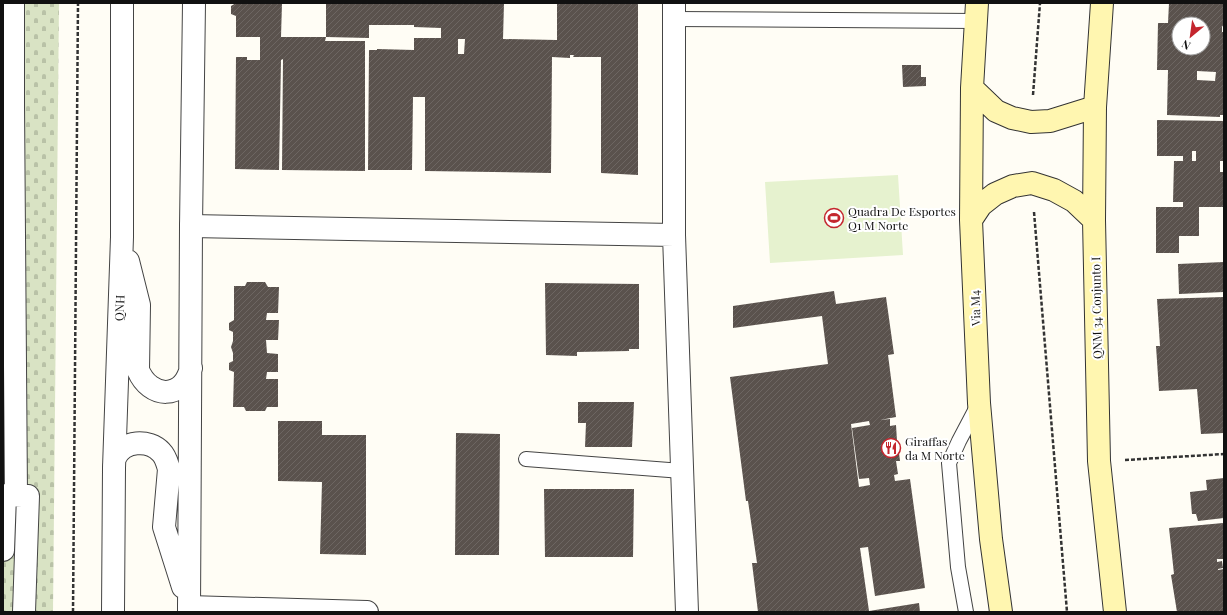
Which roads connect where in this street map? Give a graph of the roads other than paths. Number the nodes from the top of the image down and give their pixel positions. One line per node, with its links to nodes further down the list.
1 (13, 3): 19 (street)
2 (122, 3): 13 (street, QNH)
3 (194, 3): 11 (street)
4 (1102, 3): 8 (main road, QNM 34 Conjunto I)
5 (674, 11): 6 (lane); 12 (street)
6 (977, 12): 7 (main road, Via M4)
7 (972, 88): 8 (main road); 9 (main road, Via M4)
8 (1095, 107): 10 (main road, QNM 34 Conjunto I)
9 (971, 220): 10 (main road); 15 (main road, Via M4)
10 (1094, 220): 30 (main road, QNM 34 Conjunto I)
11 (191, 226): 12 (street); 14 (street)
12 (674, 235): 18 (street)
13 (122, 237): 14 (street); 17 (street, QNH)
14 (191, 368): 22 (street)
15 (979, 403): 20 (main road, Via M4); 27 (lane)
16 (526, 459): 18 (lane)
17 (114, 468): 22 (street); 24 (street, QNH)
18 (682, 471): 26 (street)
19 (16, 495): 21 (street); 23 (street)
20 (990, 539): 28 (main road, Via M4); 29 (main road)
21 (3, 550)
22 (189, 610): 25 (street)
23 (24, 612)
24 (112, 612)
25 (367, 612)
26 (687, 612)
27 (966, 612)
28 (1001, 612)
29 (1014, 612)
30 (1115, 612)

